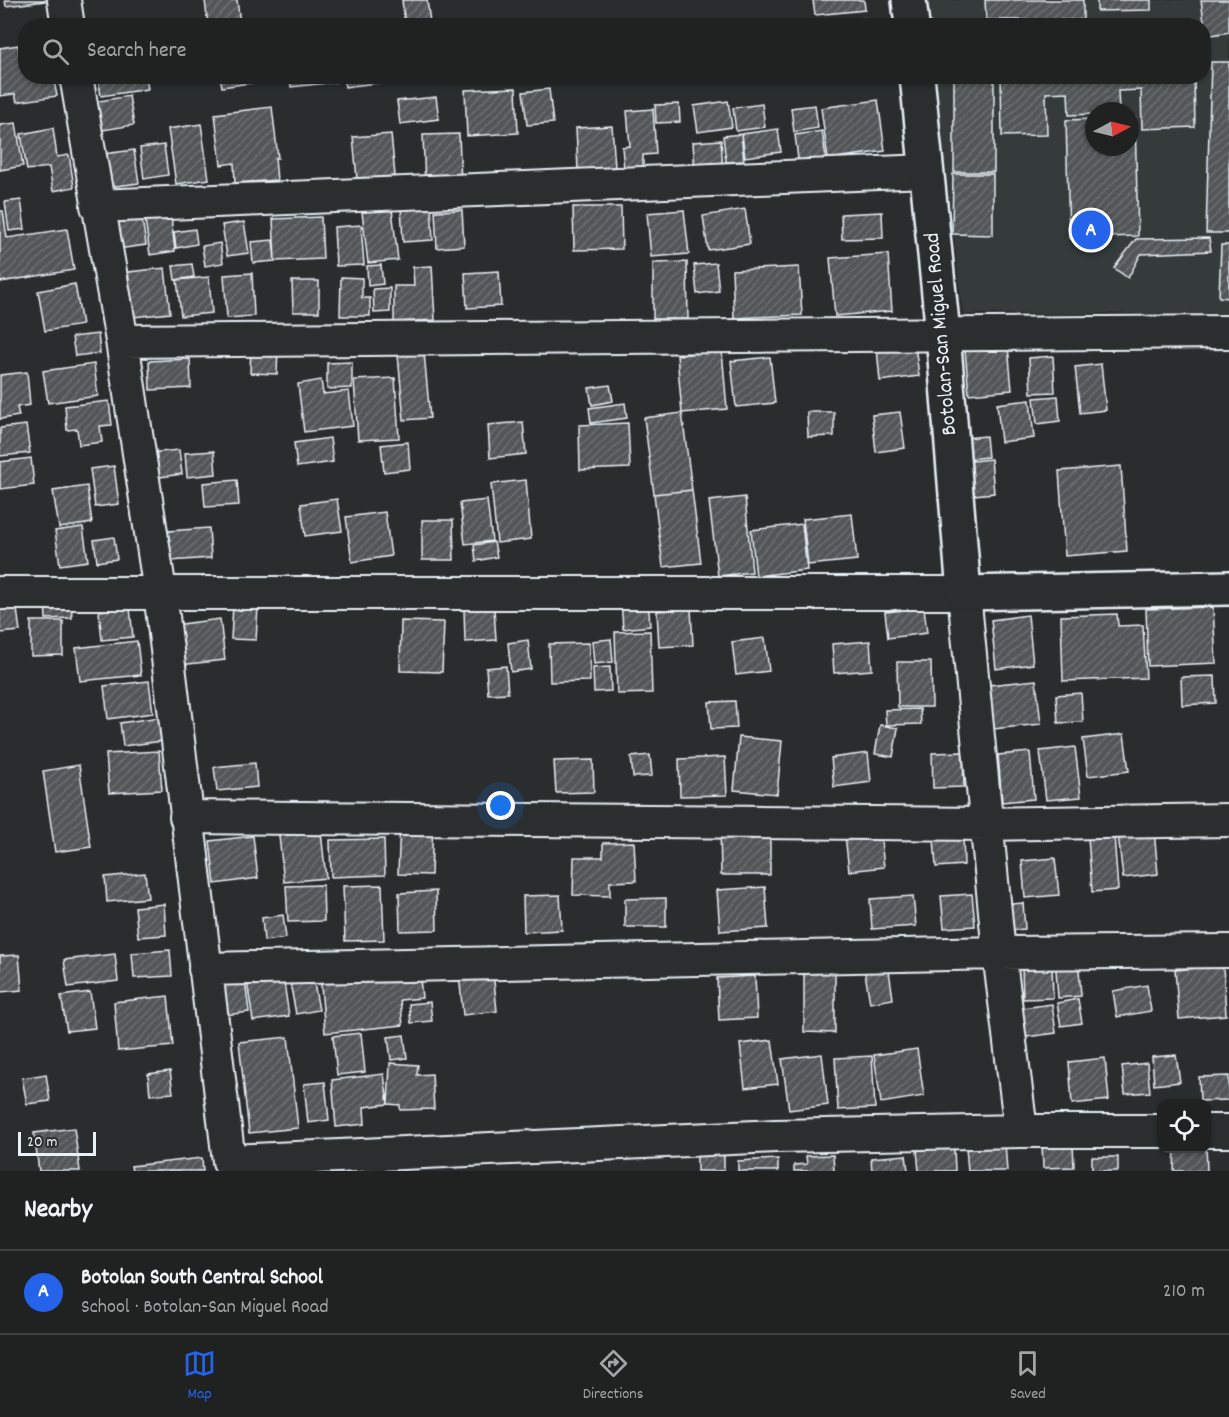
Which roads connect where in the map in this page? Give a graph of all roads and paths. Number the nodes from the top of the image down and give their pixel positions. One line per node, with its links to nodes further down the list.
1 (64, 0): 3 (street)
2 (909, 0): 4 (main road)
3 (67, 18)
4 (911, 18)
5 (77, 84): 8 (street)
6 (918, 84): 7 (main road, Botolan-San Miguel Road)
7 (926, 171): 8 (street); 10 (main road, Botolan-San Miguel Road)
8 (97, 206): 11 (street)
9 (1229, 332): 10 (street)
10 (943, 334): 11 (street); 15 (main road, Botolan-San Miguel Road)
11 (122, 342): 13 (street)
12 (1229, 588): 15 (main road)
13 (160, 592): 14 (street); 15 (street); 16 (street)
14 (0, 593)
15 (964, 593): 18 (street)
16 (186, 817): 18 (street); 21 (street)
17 (1229, 820): 18 (street)
18 (986, 824): 20 (street)
19 (1229, 951): 20 (street)
20 (999, 953): 21 (street); 22 (street)
21 (206, 969): 22 (street)
22 (1022, 1131): 23 (street)
23 (1157, 1131)
24 (1211, 1131): 25 (street)
25 (1229, 1131)

